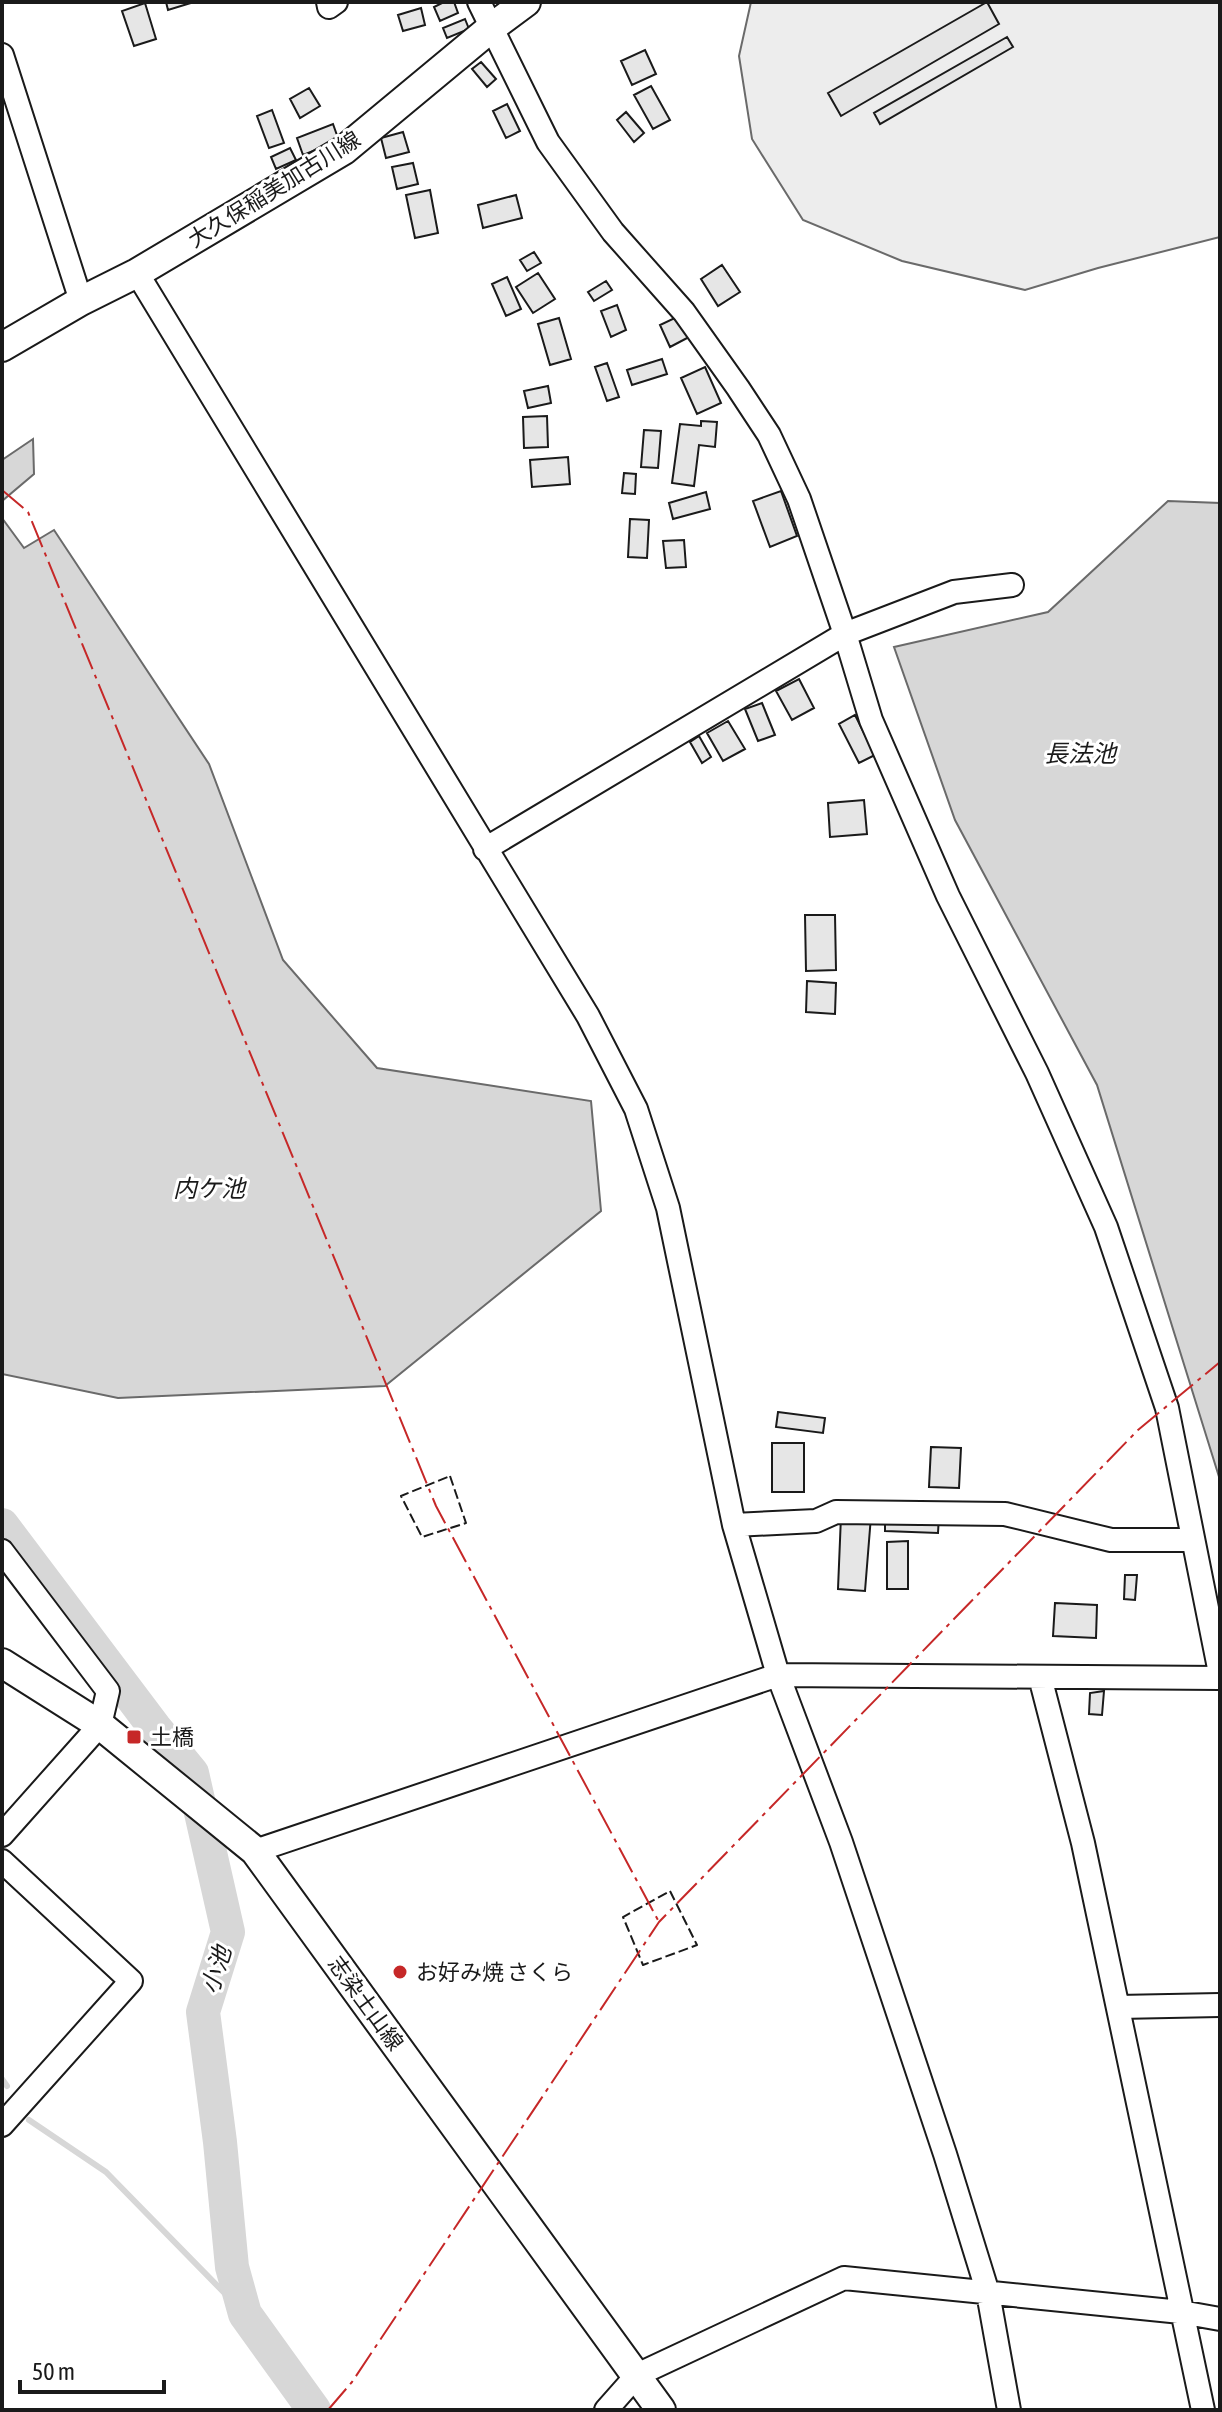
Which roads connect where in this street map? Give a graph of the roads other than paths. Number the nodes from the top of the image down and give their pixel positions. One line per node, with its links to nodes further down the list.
1 (328, 2): 2 (street)
2 (336, 2)
3 (479, 2): 5 (street)
4 (526, 2): 5 (main road, 大久保稲美加古川線)
5 (491, 28): 7 (main road, 大久保稲美加古川線); 11 (street)
6 (2, 55): 8 (street)
7 (137, 273): 8 (main road, 大久保稲美加古川線); 12 (street)
8 (81, 301): 9 (main road, 大久保稲美加古川線)
9 (2, 347)
10 (1012, 585): 11 (street)
11 (845, 634): 12 (street); 14 (street)
12 (485, 849): 13 (street)
13 (734, 1525): 14 (street); 17 (street)
14 (1193, 1540): 18 (street)
15 (2, 1551): 20 (street)
16 (2, 1663): 20 (main road, 志染土山線)
17 (778, 1675): 19 (street); 22 (street); 27 (street)
18 (1220, 1675): 19 (street)
19 (1040, 1677): 25 (street)
20 (100, 1725): 21 (street); 22 (main road, 志染土山線)
21 (2, 1835)
22 (255, 1851): 30 (main road, 志染土山線)
23 (2, 1861): 26 (street)
24 (1220, 2005): 25 (street)
25 (1118, 2007): 28 (street)
26 (2, 2125)
27 (988, 2293): 28 (street); 30 (street); 33 (street)
28 (1181, 2312): 29 (street); 34 (street)
29 (1220, 2319)
30 (637, 2375): 31 (street); 32 (main road, 志染土山線)
31 (606, 2410)
32 (661, 2410)
33 (1009, 2410)
34 (1203, 2410)

